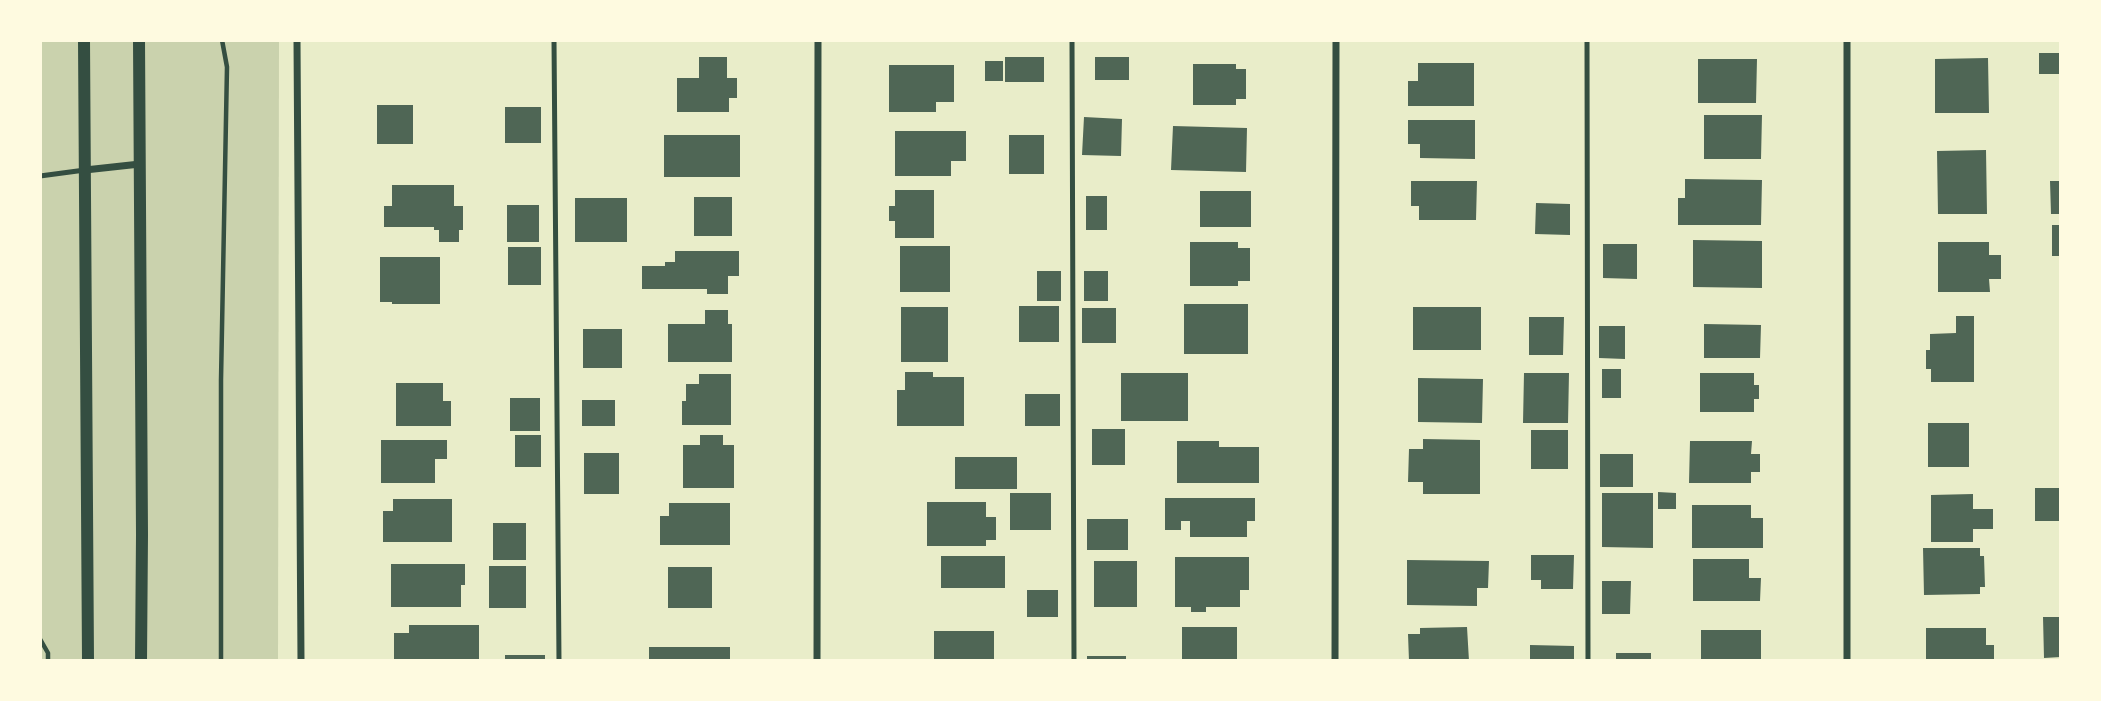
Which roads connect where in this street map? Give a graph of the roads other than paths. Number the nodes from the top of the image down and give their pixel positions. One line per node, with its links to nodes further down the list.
1 (84, 40): 11 (street)
2 (139, 40): 10 (street)
3 (297, 40): 15 (street)
4 (554, 40): 16 (lane)
5 (818, 40): 17 (street)
6 (1072, 40): 18 (lane)
7 (1336, 40): 19 (street)
8 (1587, 40): 20 (lane)
9 (1847, 40): 21 (street)
10 (140, 164): 11 (street); 14 (street)
11 (85, 170): 12 (lane); 13 (street)
12 (40, 176)
13 (88, 661)
14 (141, 661)
15 (301, 661)
16 (559, 661)
17 (817, 661)
18 (1074, 661)
19 (1335, 661)
20 (1588, 661)
21 (1847, 661)

